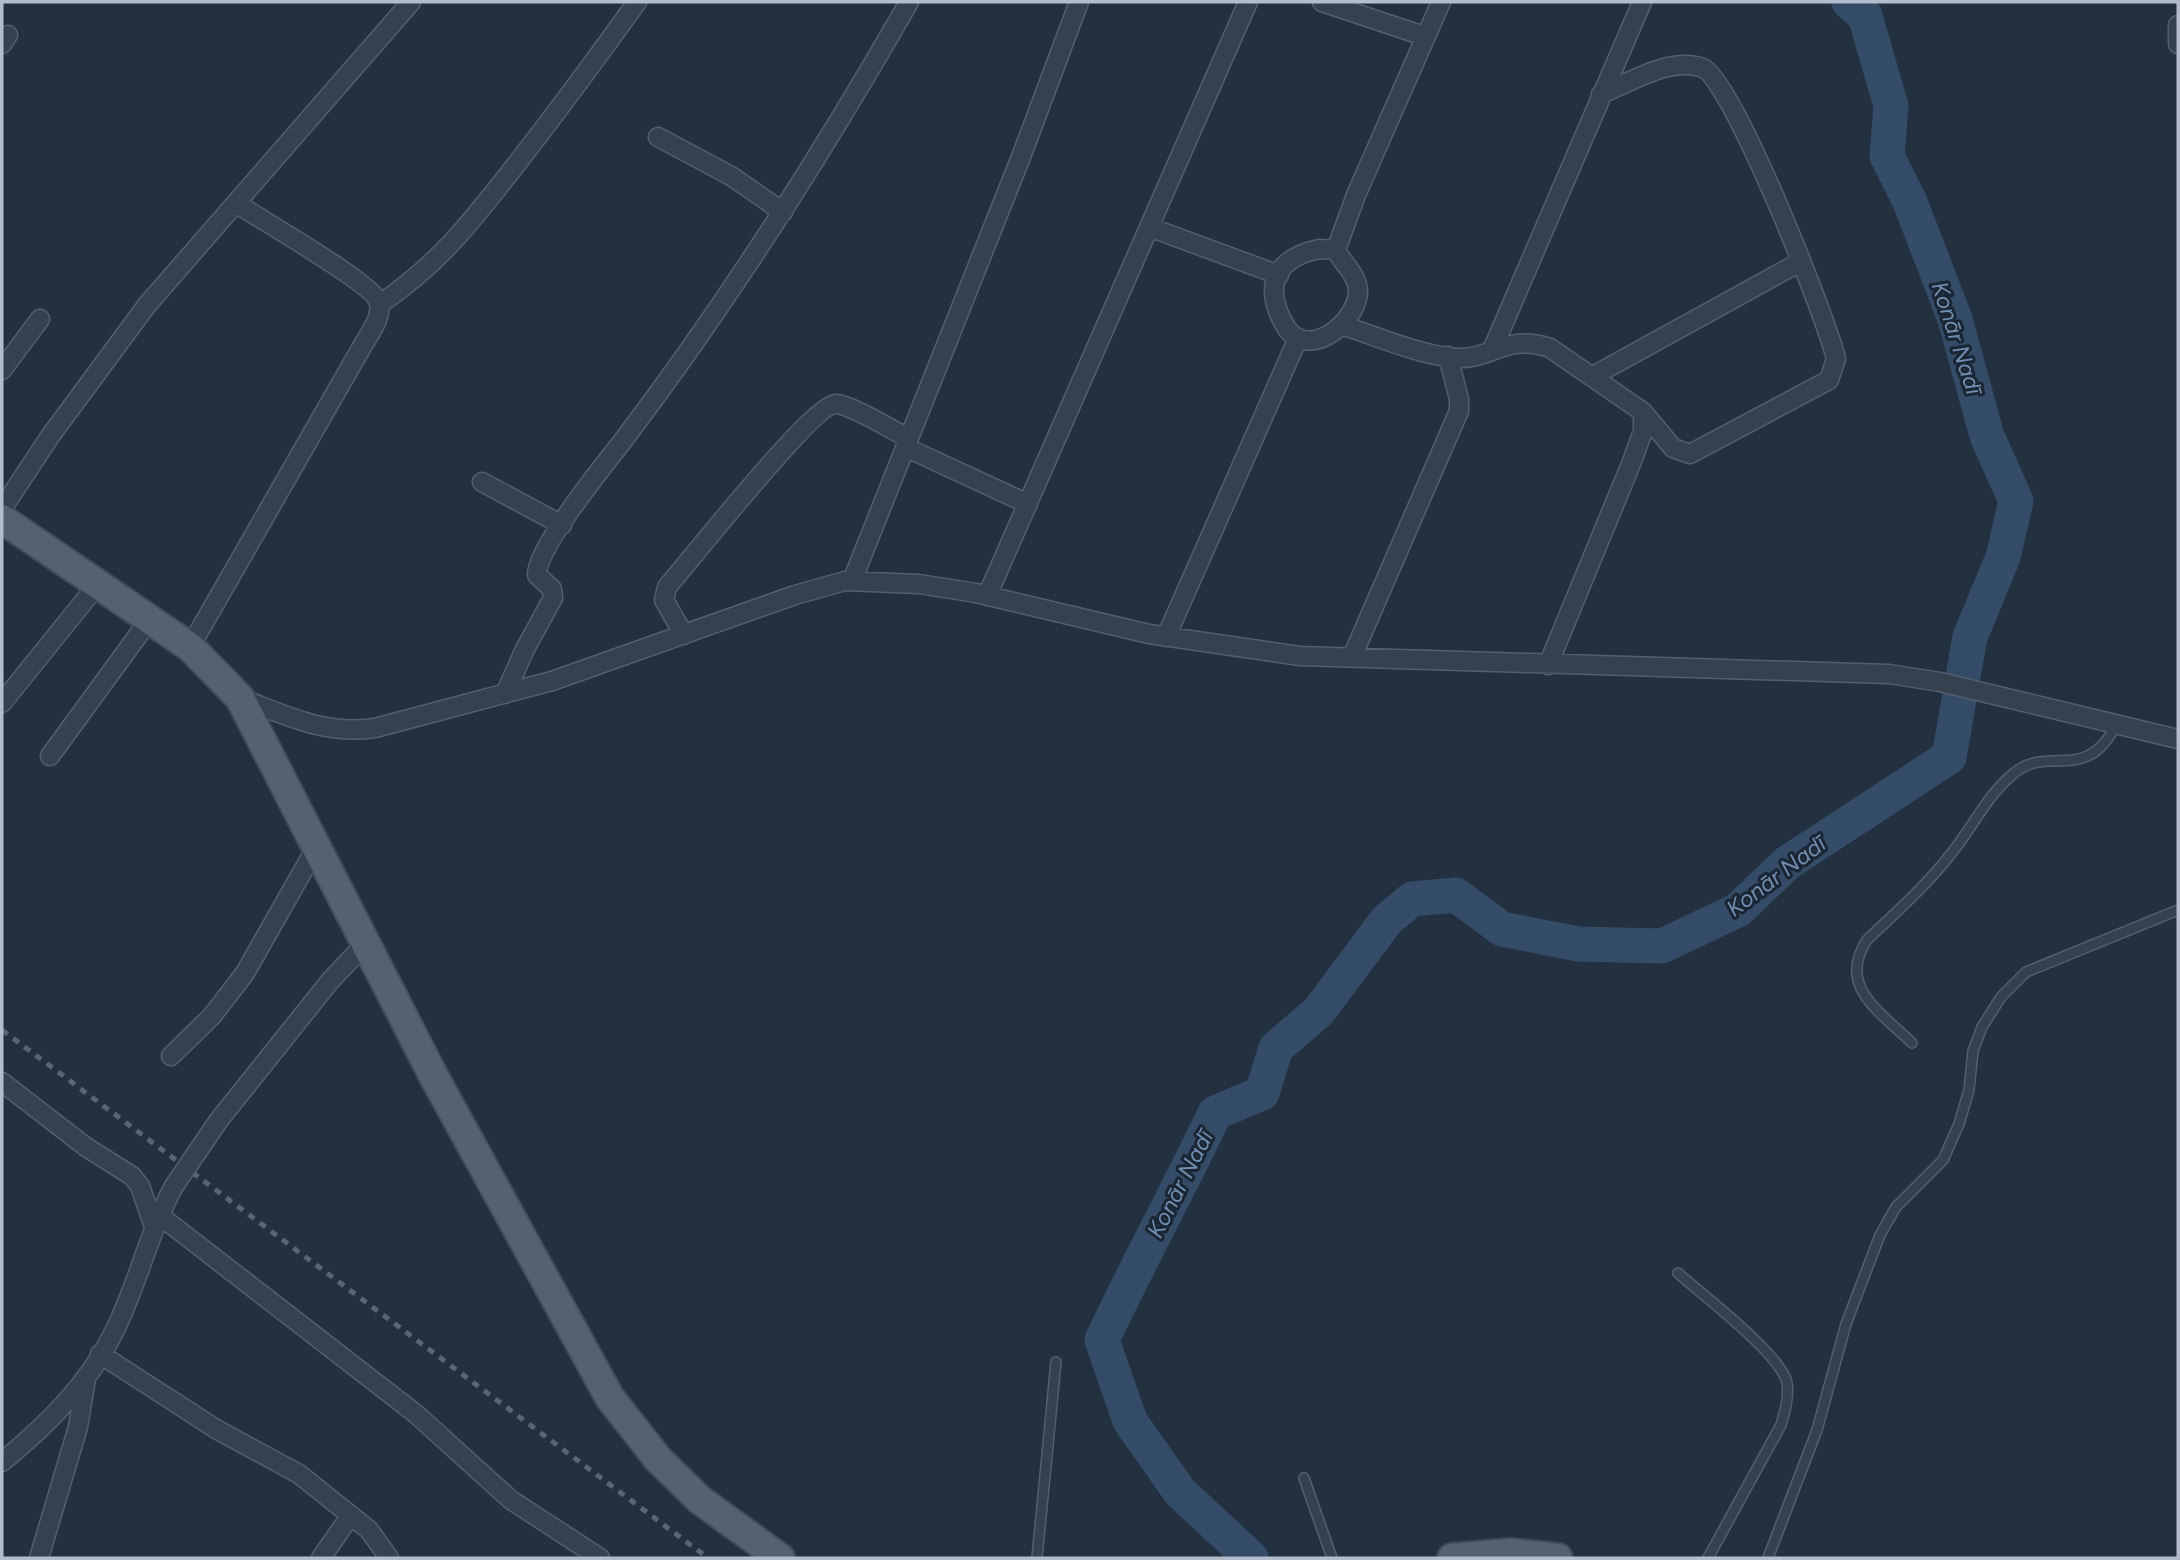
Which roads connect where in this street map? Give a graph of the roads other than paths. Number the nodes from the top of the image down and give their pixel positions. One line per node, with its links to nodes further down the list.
1 (411, 2): 14 (street)
2 (637, 2): 20 (street)
3 (909, 2): 15 (street)
4 (1079, 2): 29 (street)
5 (1248, 2): 16 (street)
6 (1322, 2): 10 (street)
7 (1441, 2): 10 (street)
8 (1643, 2): 12 (street)
9 (2178, 25): 11 (street)
10 (1424, 36): 17 (street)
11 (2178, 44)
12 (1601, 94): 18 (street); 24 (street)
13 (658, 137): 15 (street)
14 (236, 204): 20 (street); 32 (street)
15 (783, 212): 34 (street)
16 (1149, 227): 19 (street); 31 (street)
17 (1336, 250): 19 (street); 22 (street)
18 (1800, 262): 27 (street); 28 (street)
19 (1279, 275): 23 (street)
20 (380, 304): 41 (street)
21 (40, 319): 26 (street)
22 (1341, 325): 23 (street); 25 (street)
23 (1298, 338): 40 (street)
24 (1493, 348): 25 (street); 27 (street)
25 (1448, 356): 42 (street)
26 (2, 370)
27 (1593, 376): 28 (street)
28 (1643, 412): 43 (street)
29 (906, 443): 31 (street); 35 (street); 39 (street)
30 (482, 482): 34 (street)
31 (1028, 504): 37 (street)
32 (2, 509)
33 (2, 519): 36 (main road)
34 (562, 525): 44 (street)
35 (852, 581): 37 (street); 39 (street)
36 (98, 584): 38 (main road); 46 (street)
37 (987, 596): 40 (street)
38 (150, 619): 41 (main road); 49 (street)
39 (684, 635): 44 (street)
40 (1166, 637): 42 (street)
41 (190, 647): 45 (main road)
42 (1352, 657): 43 (street)
43 (1548, 665): 47 (street)
44 (505, 694): 45 (street)
45 (240, 698): 50 (main road)
46 (2, 703)
47 (2117, 723): 48 (street); 53 (lane)
48 (2178, 739)
49 (50, 756)
50 (317, 846): 52 (main road); 54 (street)
51 (2178, 910): 74 (lane)
52 (367, 942): 56 (street, bridge); 68 (main road)
53 (1912, 1043)
54 (171, 1056)
55 (2, 1082): 56 (street)
56 (156, 1221): 58 (street); 67 (street)
57 (1678, 1273): 73 (lane)
58 (100, 1354): 60 (street); 63 (street)
59 (1056, 1362): 69 (lane)
60 (87, 1374): 61 (street); 64 (street)
61 (2, 1462)
62 (1304, 1478): 70 (lane)
63 (351, 1516): 65 (street); 66 (street)
64 (39, 1558)
65 (321, 1558)
66 (389, 1558)
67 (600, 1558)
68 (780, 1558)
69 (1037, 1558)
70 (1332, 1558)
71 (1452, 1558): 72 (main road)
72 (1558, 1558)
73 (1708, 1558)
74 (1768, 1558)

